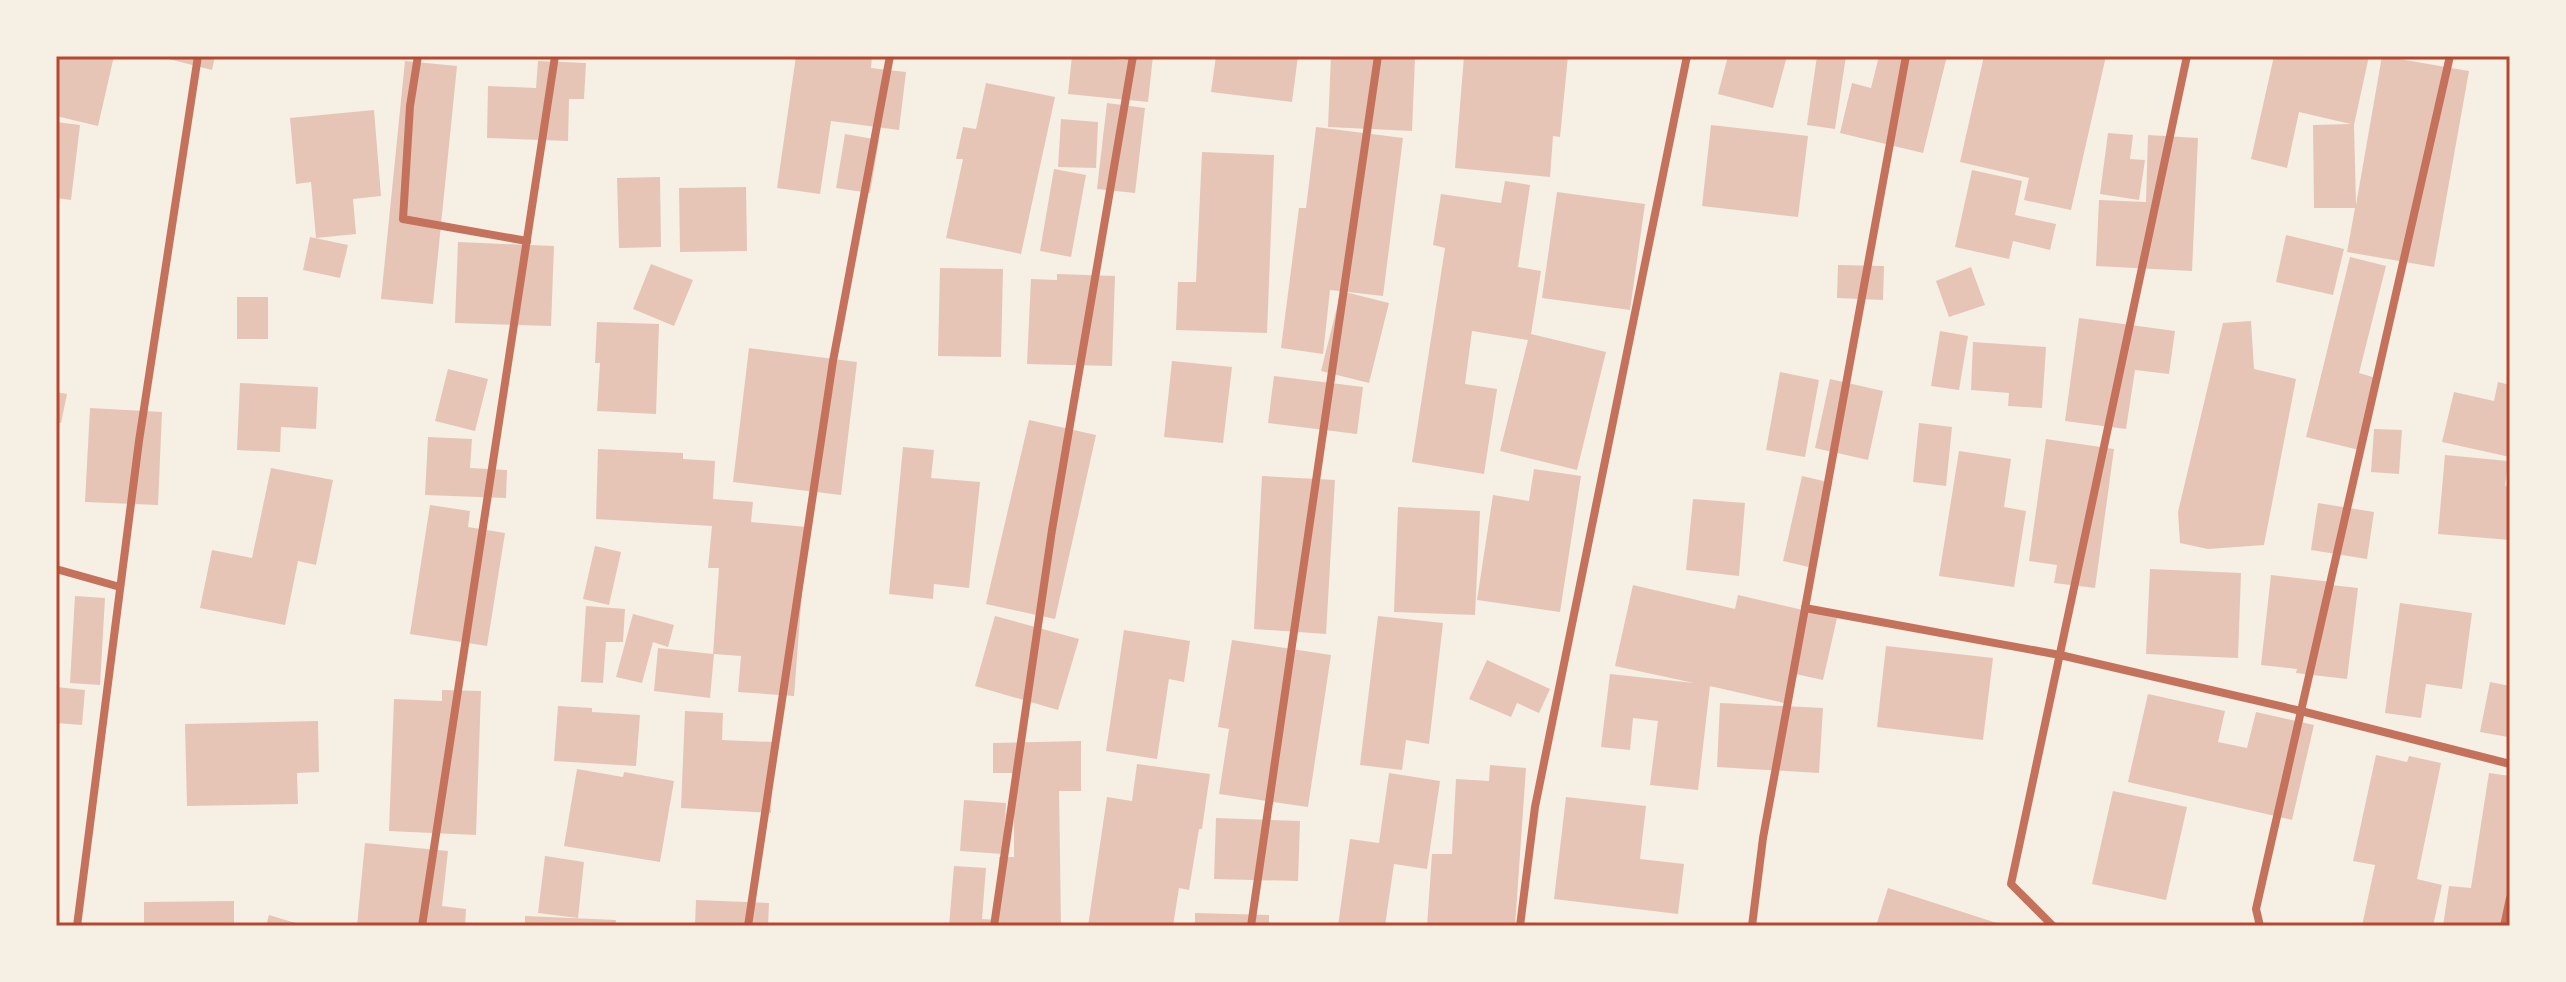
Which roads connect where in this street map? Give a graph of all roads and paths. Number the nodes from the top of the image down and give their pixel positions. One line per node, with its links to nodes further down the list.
1 (198, 56): 13 (street)
2 (418, 56): 11 (street)
3 (555, 56): 11 (street)
4 (890, 56): 21 (street)
5 (1133, 56): 22 (street)
6 (1378, 56): 23 (street)
7 (1687, 56): 24 (street)
8 (1906, 56): 14 (street)
9 (2187, 56): 15 (street)
10 (2450, 56): 16 (street)
11 (527, 241): 20 (street)
12 (56, 569): 13 (street)
13 (120, 587): 19 (street)
14 (1805, 608): 15 (street); 25 (street)
15 (2060, 655): 16 (street); 26 (street)
16 (2301, 711): 17 (street); 27 (street)
17 (2510, 764)
18 (2510, 898): 28 (street)
19 (77, 926)
20 (422, 926)
21 (748, 926)
22 (994, 926)
23 (1251, 926)
24 (1520, 926)
25 (1752, 926)
26 (2053, 926)
27 (2260, 926)
28 (2504, 926)

